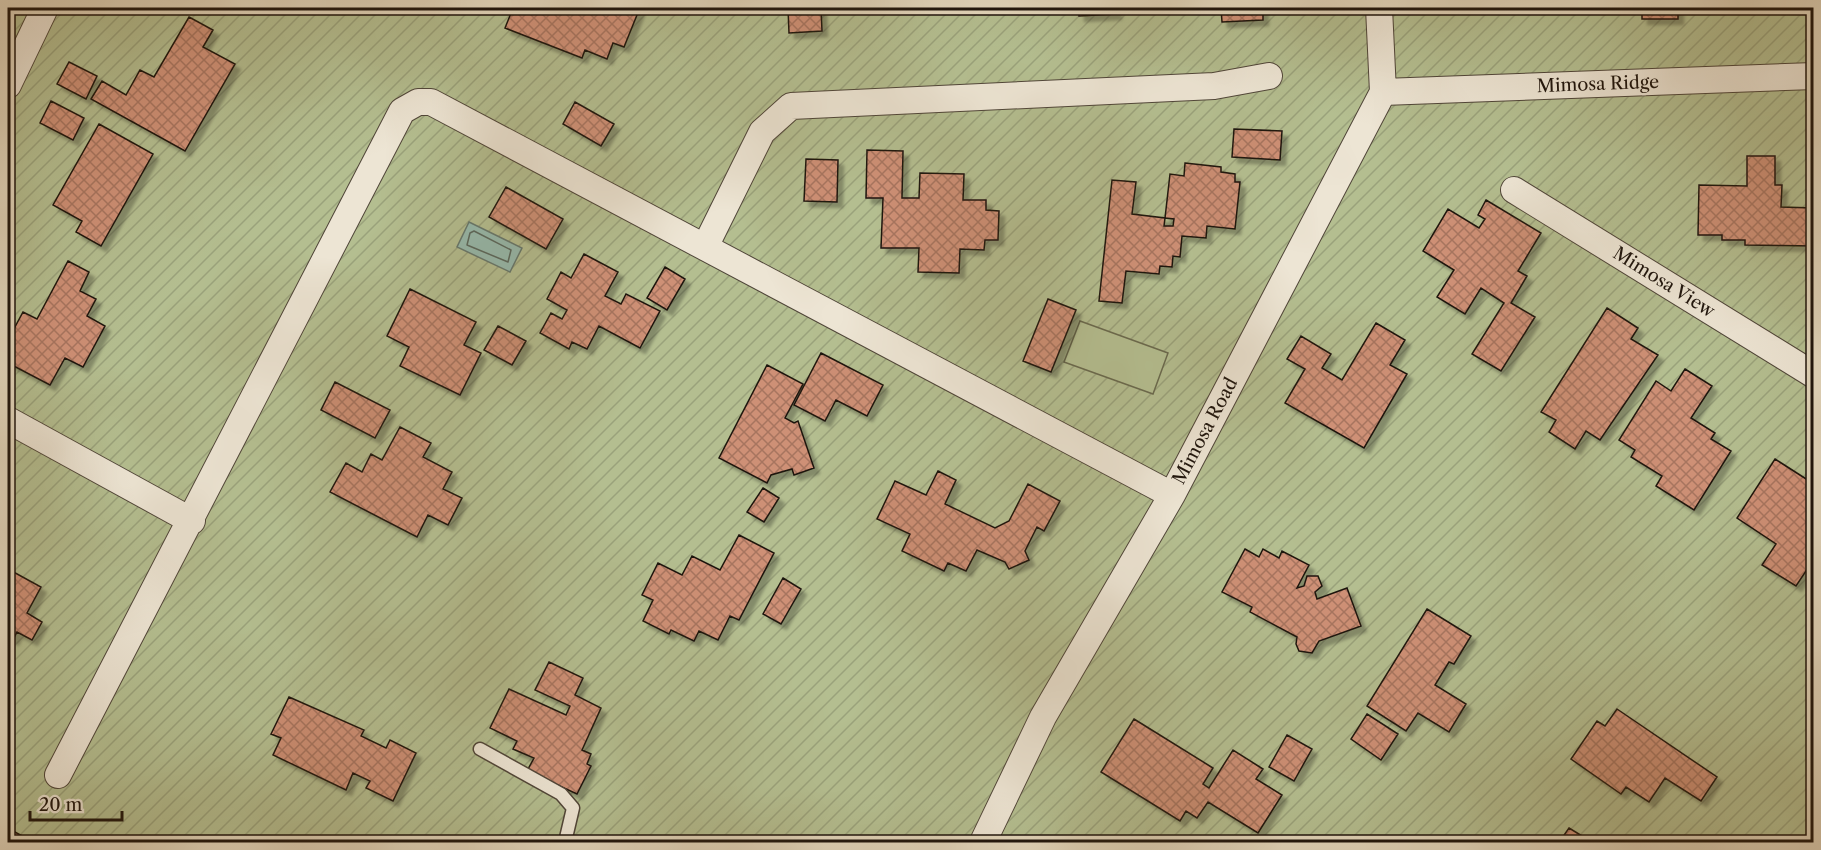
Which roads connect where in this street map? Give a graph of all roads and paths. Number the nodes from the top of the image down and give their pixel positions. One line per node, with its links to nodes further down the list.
1 (45, 8): 5 (street)
2 (1379, 8): 6 (street)
3 (1269, 76): 8 (street)
4 (1814, 76): 6 (street, Mimosa Ridge)
5 (8, 85)
6 (1383, 92): 11 (street, Mimosa Road)
7 (1514, 190): 9 (street, Mimosa View)
8 (705, 247): 11 (street); 12 (street)
9 (1814, 375)
10 (8, 420): 12 (street)
11 (1172, 495): 16 (street, Mimosa Road)
12 (192, 521): 14 (street)
13 (480, 749): 15 (lane)
14 (58, 775)
15 (565, 843)
16 (983, 843)

